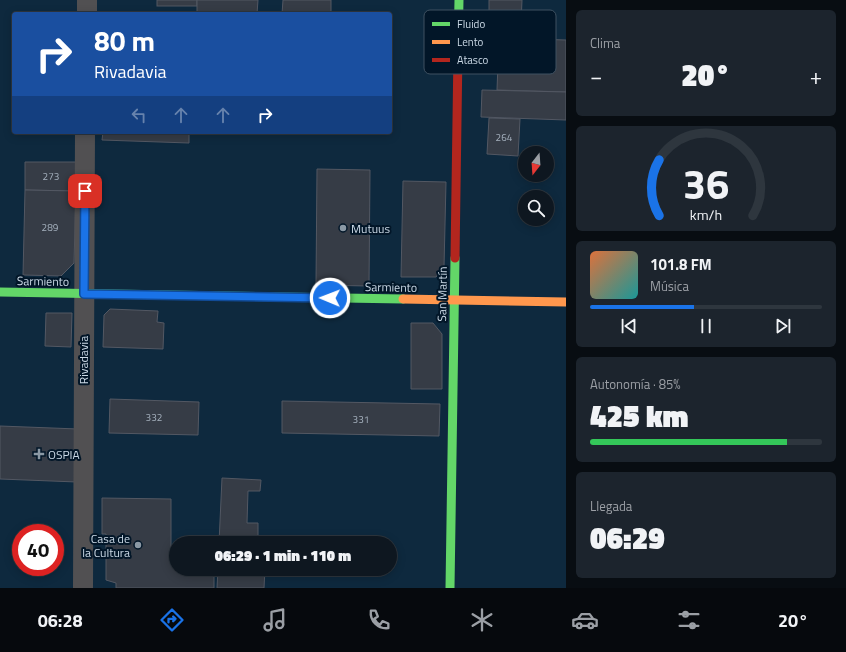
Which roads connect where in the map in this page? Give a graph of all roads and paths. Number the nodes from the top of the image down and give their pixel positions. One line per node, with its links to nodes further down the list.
1 (87, 0): 4 (street)
2 (459, 0): 3 (street, San Martín)
3 (459, 10)
4 (87, 12)
5 (458, 74): 9 (street, San Martín)
6 (85, 134): 8 (street, Rivadavia)
7 (0, 292): 8 (street, Sarmiento)
8 (84, 294): 9 (street, Sarmiento); 11 (street, Rivadavia)
9 (454, 301): 10 (street, Sarmiento); 12 (street, San Martín)
10 (566, 302)
11 (82, 588)
12 (450, 588)

